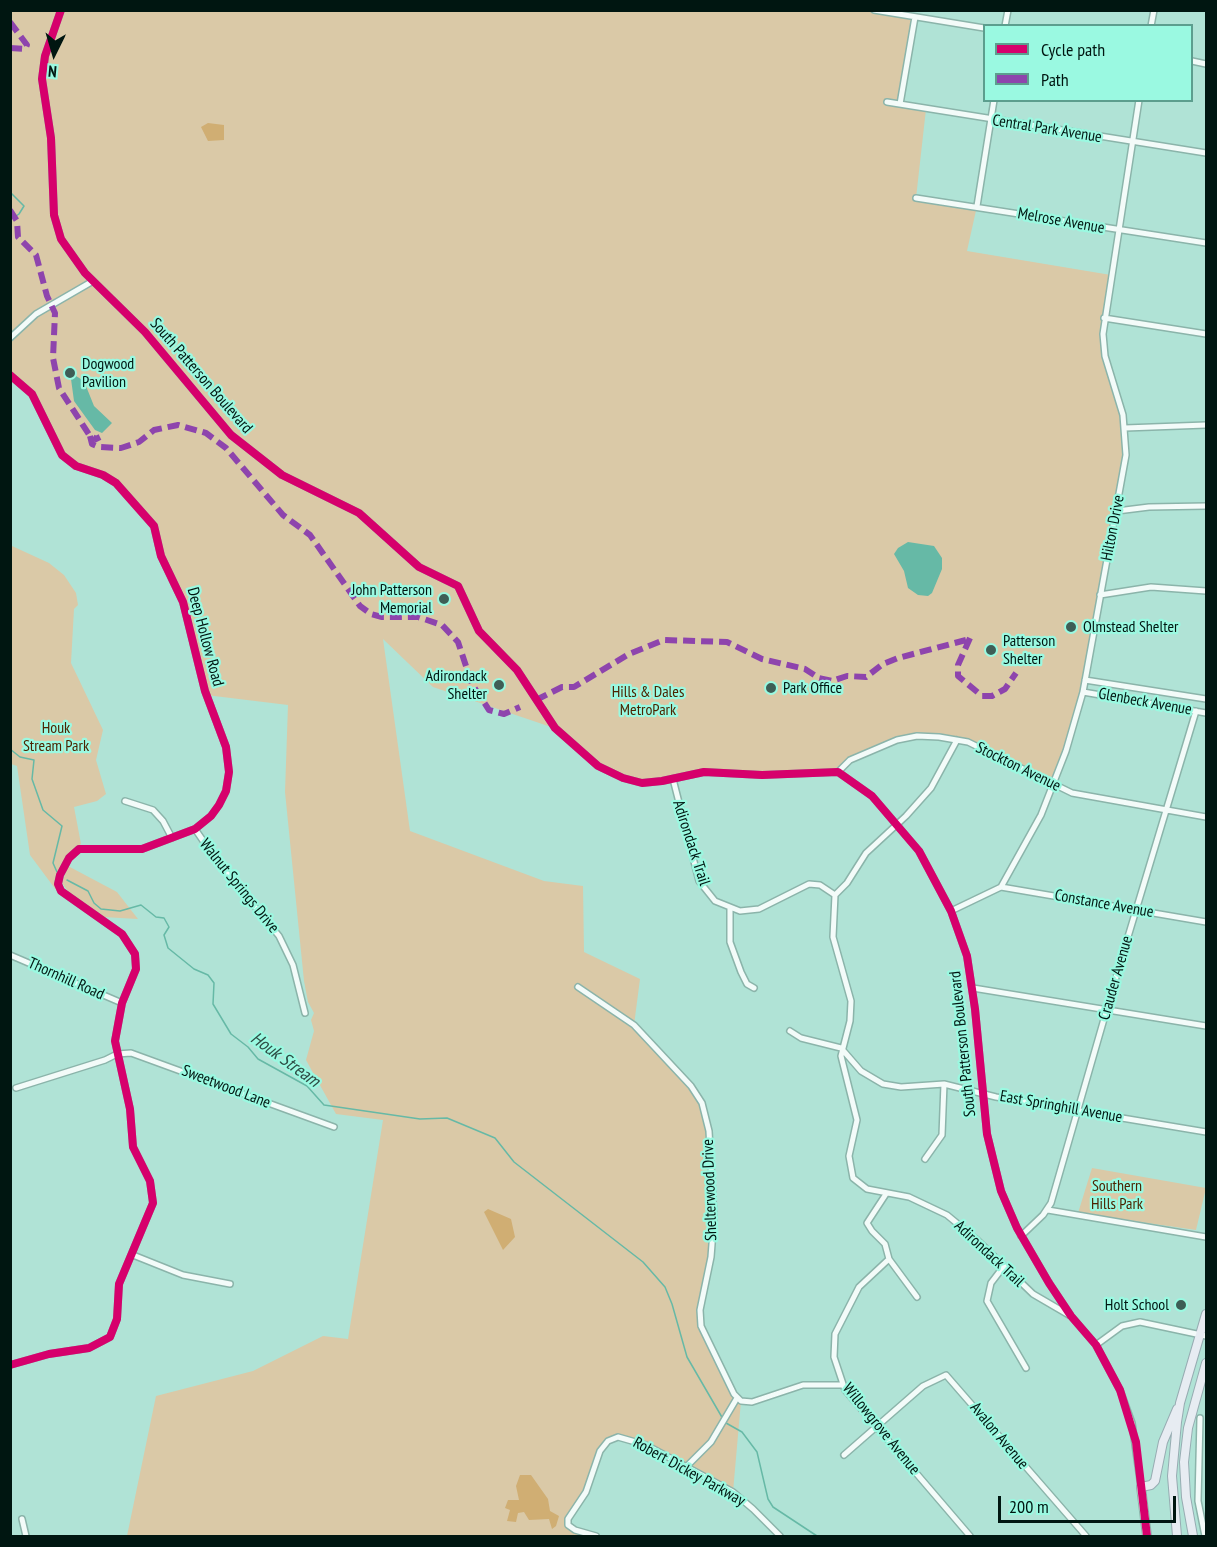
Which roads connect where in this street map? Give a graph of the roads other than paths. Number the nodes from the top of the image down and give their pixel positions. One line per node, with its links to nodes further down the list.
1 (61, 10): 16 (street, South Patterson Boulevard)
2 (874, 10): 3 (street)
3 (915, 17): 4 (street); 8 (street)
4 (983, 28)
5 (887, 102): 8 (street, Central Park Avenue)
6 (994, 102): 9 (street)
7 (1139, 102): 10 (street, Hilton Drive)
8 (900, 104): 9 (street, Central Park Avenue)
9 (991, 120): 10 (street, Central Park Avenue); 13 (street)
10 (1131, 142): 11 (street, Central Park Avenue); 14 (street, Hilton Drive)
11 (1206, 153)
12 (916, 198): 13 (street, Melrose Avenue)
13 (976, 206): 14 (street, Melrose Avenue)
14 (1118, 230): 15 (street, Melrose Avenue); 17 (street, Hilton Drive)
15 (1206, 243)
16 (93, 281): 19 (street); 34 (street, South Patterson Boulevard)
17 (1104, 318): 18 (street); 22 (street, Hilton Drive)
18 (1206, 334)
19 (10, 338)
20 (10, 375): 40 (street, Deep Hollow Road)
21 (1206, 425): 22 (street)
22 (1125, 428): 24 (street, Hilton Drive)
23 (1206, 506): 24 (street)
24 (1117, 511): 26 (street, Hilton Drive)
25 (1206, 591): 26 (street)
26 (1100, 595): 27 (street, Hilton Drive)
27 (1085, 680): 28 (street, Hilton Drive); 29 (street, Glenbeck Avenue)
28 (1083, 692): 30 (street, Glenbeck Avenue); 35 (street, Hilton Drive)
29 (1206, 699)
30 (1196, 711): 31 (street, Glenbeck Avenue); 37 (street, Crauder Avenue)
31 (1206, 713)
32 (957, 740): 33 (street, Stockton Avenue); 35 (street, Stockton Avenue); 39 (street)
33 (838, 772): 34 (street, South Patterson Boulevard); 39 (street, South Patterson Boulevard)
34 (673, 779): 44 (street, Adirondack Trail)
35 (1052, 784): 37 (street, Stockton Avenue); 42 (street, Hilton Drive)
36 (125, 801): 41 (street)
37 (1167, 810): 38 (street, Stockton Avenue); 45 (street, Crauder Avenue)
38 (1206, 816)
39 (898, 824): 43 (street); 46 (street, South Patterson Boulevard)
40 (195, 829): 41 (street); 54 (street, Walnut Springs Drive)
41 (172, 838): 52 (street)
42 (1001, 887): 45 (street, Constance Avenue); 46 (street)
43 (835, 895): 44 (street); 57 (street, Adirondack Trail)
44 (730, 908): 50 (street)
45 (1137, 910): 47 (street, Constance Avenue); 53 (street, Crauder Avenue)
46 (951, 911): 51 (street, South Patterson Boulevard)
47 (1206, 922)
48 (10, 955): 52 (street, Thornhill Road)
49 (578, 987): 83 (street, Shelterwood Drive)
50 (754, 988)
51 (973, 988): 53 (street); 61 (street, South Patterson Boulevard)
52 (122, 1003): 58 (street)
53 (1108, 1010): 55 (street); 62 (street, Crauder Avenue)
54 (305, 1013)
55 (1206, 1026)
56 (790, 1031): 57 (street)
57 (842, 1048): 59 (street, East Springhill Avenue); 66 (street, Adirondack Trail)
58 (117, 1054): 60 (street); 63 (street, Sweetwood Lane); 70 (street)
59 (944, 1084): 61 (street, East Springhill Avenue); 65 (street)
60 (16, 1088)
61 (981, 1094): 62 (street, East Springhill Avenue); 68 (street, South Patterson Boulevard)
62 (1078, 1111): 64 (street, East Springhill Avenue); 67 (street, Crauder Avenue)
63 (334, 1127)
64 (1206, 1132)
65 (926, 1159)
66 (886, 1194): 71 (street); 72 (street, Adirondack Trail)
67 (1048, 1210): 68 (street, Crauder Avenue); 69 (street)
68 (1021, 1236): 76 (street, South Patterson Boulevard)
69 (1206, 1237)
70 (133, 1255): 73 (street); 80 (street)
71 (889, 1259): 74 (street); 82 (street, Willowgrove Avenue)
72 (1004, 1266): 76 (street, Adirondack Trail); 81 (street)
73 (230, 1284)
74 (917, 1297)
75 (1206, 1314): 77 (main road)
76 (1071, 1316): 78 (street, South Patterson Boulevard)
77 (1203, 1336): 78 (street); 84 (main road)
78 (1096, 1345): 89 (street, South Patterson Boulevard)
79 (1206, 1363): 85 (main road)
80 (10, 1365)
81 (1026, 1368)
82 (843, 1385): 83 (street); 86 (street, Willowgrove Avenue)
83 (737, 1398): 88 (street)
84 (1180, 1403): 89 (main road); 98 (main road)
85 (1199, 1418): 91 (street); 99 (main road)
86 (877, 1427): 87 (street); 95 (street, Willowgrove Avenue); 96 (street, Avalon Avenue)
87 (844, 1455)
88 (686, 1467): 93 (street, Robert Dickey Parkway); 94 (street, Robert Dickey Parkway)
89 (1141, 1487): 97 (main road)
90 (22, 1519): 92 (street)
91 (1203, 1520): 100 (street)
92 (26, 1536)
93 (596, 1536)
94 (780, 1536)
95 (970, 1536)
96 (1086, 1536)
97 (1147, 1536)
98 (1177, 1536)
99 (1193, 1536)
100 (1205, 1536)

